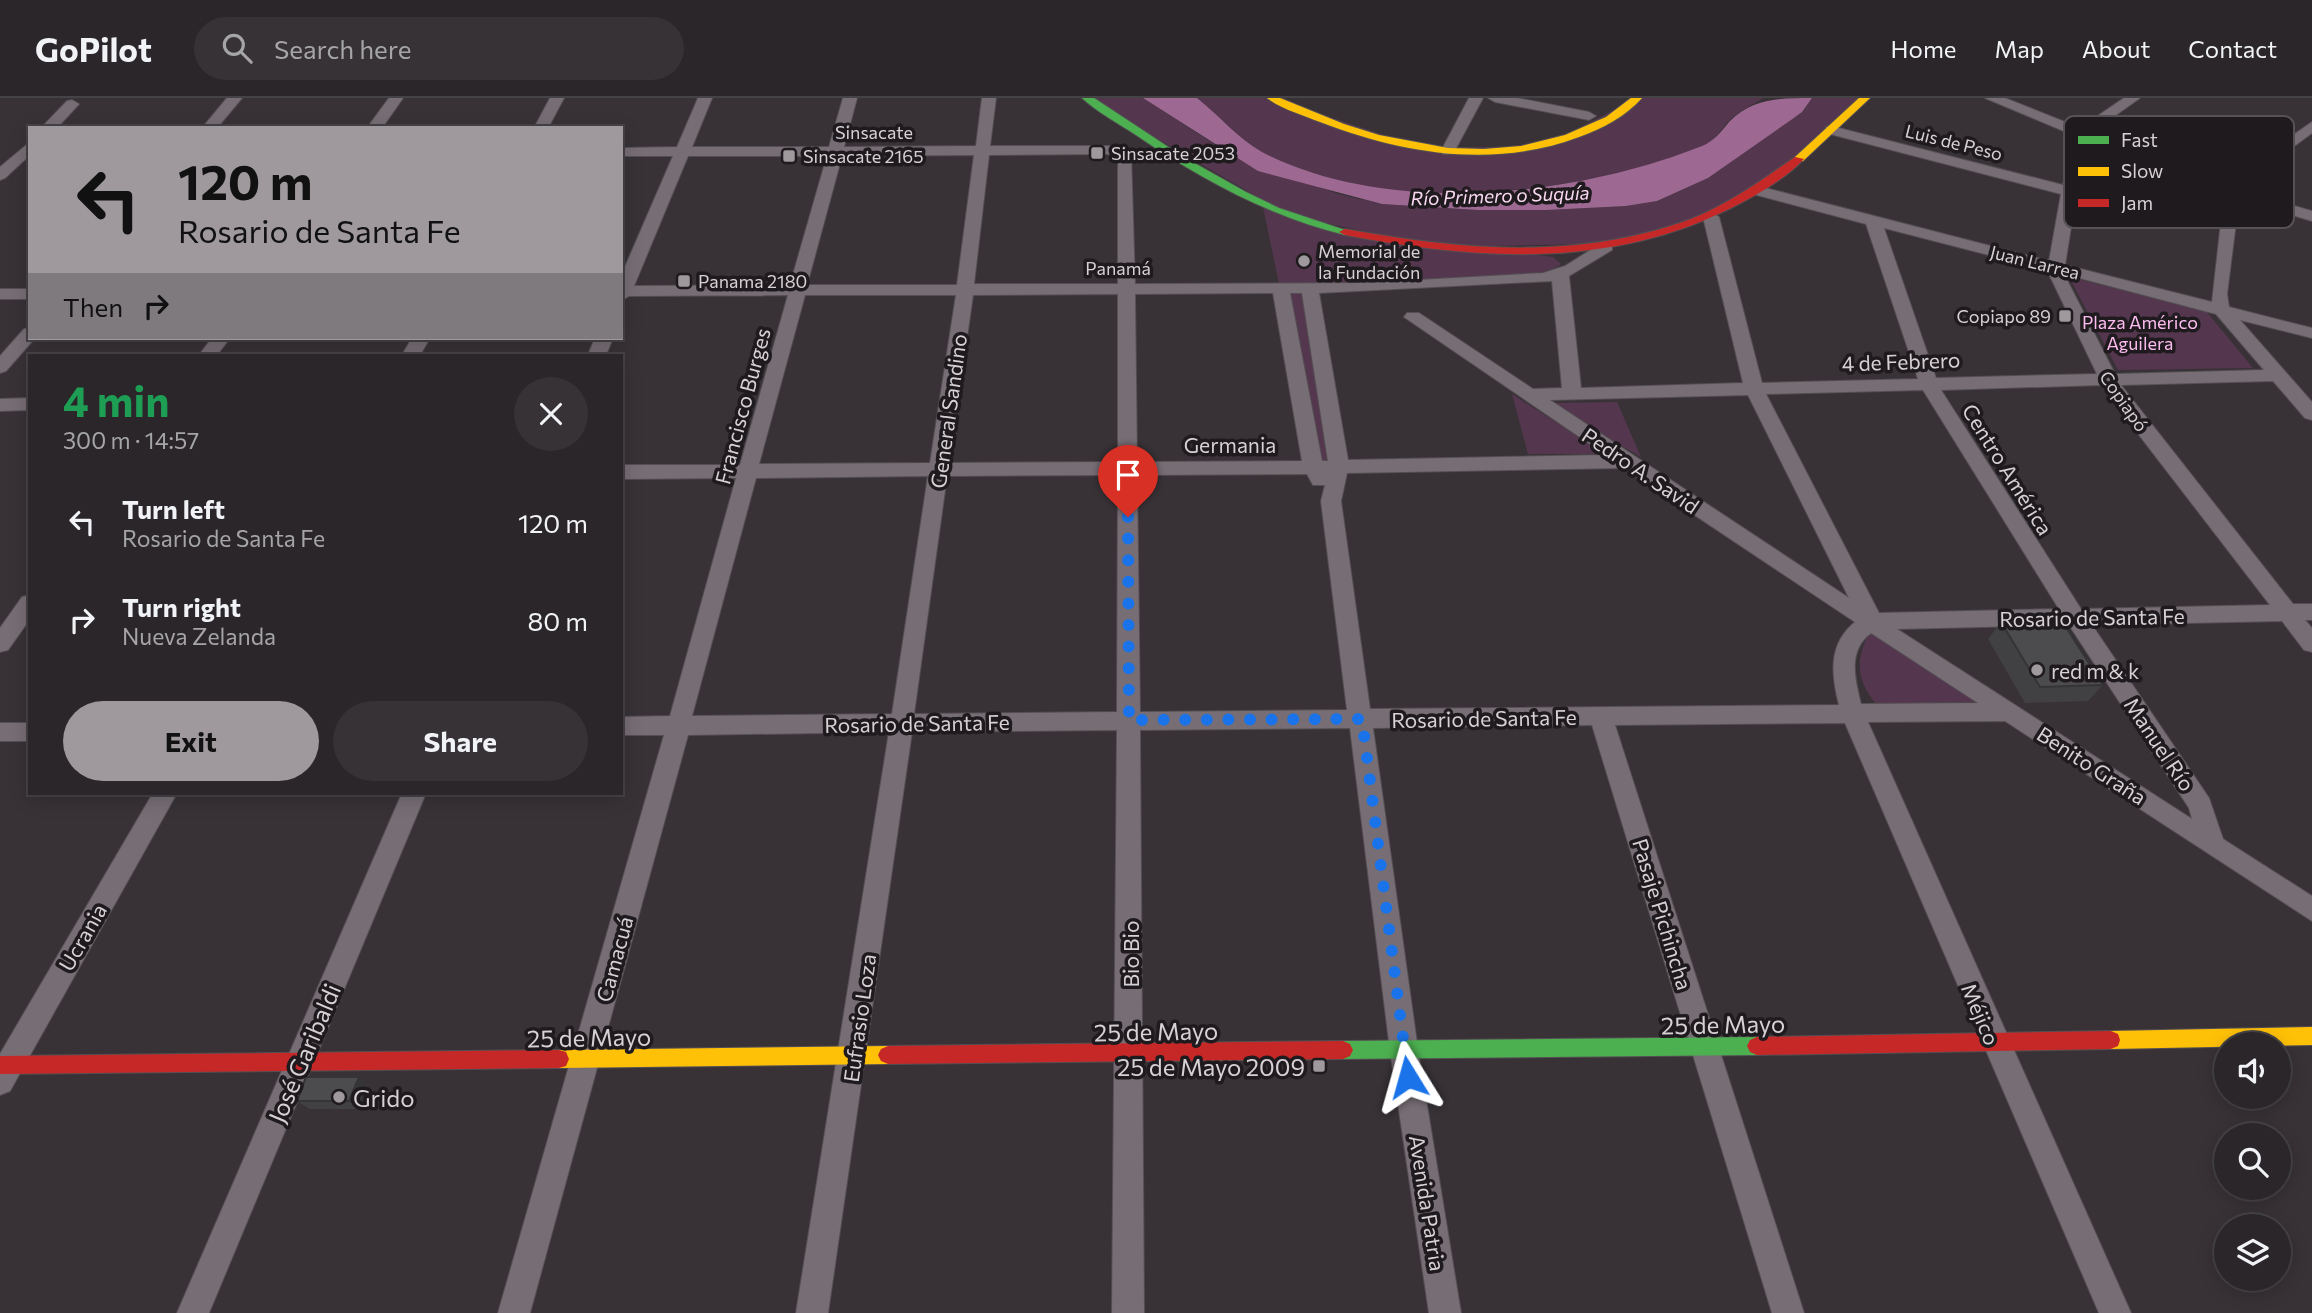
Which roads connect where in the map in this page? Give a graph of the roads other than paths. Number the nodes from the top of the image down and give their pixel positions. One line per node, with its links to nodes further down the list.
1 (235, 98): 19 (street)
2 (396, 98): 20 (street)
3 (558, 98): 21 (street)
4 (705, 98): 30 (street)
5 (850, 98): 27 (street, Francisco Burges)
6 (989, 98): 26 (street, General Sandino)
7 (1087, 98): 43 (main road)
8 (1272, 98): 28 (main road)
9 (1476, 98): 28 (street)
10 (1495, 98): 16 (street)
11 (1637, 98): 28 (main road)
12 (1865, 98): 24 (main road)
13 (1992, 98): 22 (street)
14 (2133, 98): 17 (street)
15 (72, 104): 18 (street)
16 (1589, 116)
17 (2107, 116)
18 (50, 126)
19 (211, 126)
20 (375, 126)
21 (542, 126)
22 (2064, 126)
23 (2312, 126): 25 (street)
24 (1830, 130): 35 (street, Luis de Peso); 36 (main road)
25 (2294, 139)
26 (982, 150): 27 (street, Sinsacate); 32 (street, Sinsacate); 48 (street, General Sandino)
27 (836, 151): 30 (street, Sinsacate); 50 (street, Francisco Burges)
28 (1448, 151)
29 (623, 152): 30 (street, Sinsacate)
30 (682, 152): 51 (street)
31 (26, 153): 33 (street); 34 (street)
32 (1126, 155): 49 (street, Bio Bio)
33 (0, 157)
34 (0, 175)
35 (2064, 190)
36 (1758, 191): 40 (main road); 41 (street, Juan Larrea)
37 (2294, 211): 39 (street)
38 (2064, 213): 44 (street)
39 (2312, 216)
40 (1711, 217): 43 (main road); 65 (street)
41 (1873, 220): 44 (street, Juan Larrea); 64 (street, Centro América)
42 (2226, 228): 55 (street)
43 (1606, 247): 45 (street, Panamá)
44 (2054, 267): 55 (street, Juan Larrea); 63 (street, Copiapó)
45 (1560, 274): 47 (street, Panamá); 66 (street)
46 (1281, 288): 47 (street, Panamá); 49 (street, Panamá); 73 (street)
47 (1310, 288): 74 (street)
48 (965, 289): 49 (street, Panamá); 50 (street, Panamá); 75 (street, General Sandino)
49 (1127, 289): 72 (street, Bio Bio)
50 (798, 290): 52 (street, Panamá); 76 (street, Francisco Burges)
51 (623, 291)
52 (623, 293)
53 (0, 294): 54 (street)
54 (28, 294)
55 (2221, 309): 57 (street, Juan Larrea); 62 (street)
56 (1413, 317): 67 (street, Pedro A. Savid)
57 (2312, 333)
58 (28, 335): 61 (street)
59 (219, 340): 60 (street)
60 (209, 354)
61 (0, 367)
62 (2276, 375): 63 (street, 4 de Febrero); 70 (street)
63 (2106, 379): 64 (street, 4 de Febrero); 81 (street, Copiapó)
64 (1928, 383): 65 (street, 4 de Febrero); 82 (street, Centro América)
65 (1754, 389): 66 (street, 4 de Febrero); 83 (street)
66 (1573, 394): 67 (street, 4 de Febrero)
67 (1528, 395): 71 (street, Pedro A. Savid)
68 (28, 404): 69 (street)
69 (0, 405)
70 (2312, 414)
71 (1628, 461): 74 (street, Germania); 83 (street, Pedro A. Savid)
72 (1128, 467): 73 (street, Germania); 75 (street, Germania); 90 (street, Bio Bio)
73 (1313, 467): 74 (street, Germania); 78 (street)
74 (1339, 467): 78 (street)
75 (939, 469): 76 (street, Germania); 91 (street, General Sandino)
76 (748, 471): 77 (street, Germania); 92 (street, Francisco Burges)
77 (623, 472)
78 (1331, 501): 89 (street, Avenida Patria)
79 (28, 606): 84 (street)
80 (2312, 612): 81 (street, Rosario de Santa Fe)
81 (2287, 613): 82 (street, Rosario de Santa Fe); 85 (street, Copiapó)
82 (2075, 617): 83 (street, Rosario de Santa Fe); 98 (street, Manuel Río)
83 (1872, 621): 86 (street, Benito Graña); 87 (street, Méjico)
84 (0, 644)
85 (2312, 645)
86 (2010, 712): 87 (street, Rosario de Santa Fe); 98 (street, Benito Graña)
87 (1852, 713): 88 (street, Rosario de Santa Fe); 101 (street, Méjico)
88 (1601, 716): 89 (street, Rosario de Santa Fe); 102 (street, Pasaje Pichincha)
89 (1362, 719): 90 (street, Rosario de Santa Fe); 103 (street, Avenida Patria)
90 (1129, 720): 91 (street, Rosario de Santa Fe); 104 (street, Bio Bio)
91 (902, 723): 92 (street, Rosario de Santa Fe); 105 (street, Eufrasio Loza)
92 (678, 725): 93 (street, Rosario de Santa Fe); 106 (street, Camacuá)
93 (623, 726)
94 (0, 732): 95 (street)
95 (28, 732)
96 (163, 795): 108 (street, Ucrania)
97 (413, 795): 107 (street, José Garibaldi)
98 (2212, 842): 99 (street, Benito Graña)
99 (2312, 910)
100 (2312, 1037): 101 (main road, 25 de Mayo)
101 (1994, 1044): 102 (main road, 25 de Mayo); 115 (street, Méjico)
102 (1705, 1047): 103 (main road, 25 de Mayo); 114 (street, Pasaje Pichincha)
103 (1404, 1050): 104 (main road, 25 de Mayo); 113 (street, Avenida Patria)
104 (1130, 1054): 105 (main road, 25 de Mayo); 112 (street, Bio Bio)
105 (853, 1057): 106 (main road, 25 de Mayo); 111 (street, Eufrasio Loza)
106 (587, 1060): 107 (main road, 25 de Mayo); 110 (street, Camacuá)
107 (300, 1063): 108 (main road, 25 de Mayo); 109 (street, José Garibaldi)
108 (3, 1071)
109 (193, 1313)
110 (514, 1313)
111 (812, 1313)
112 (1128, 1313)
113 (1445, 1313)
114 (1788, 1313)
115 (2115, 1313)

